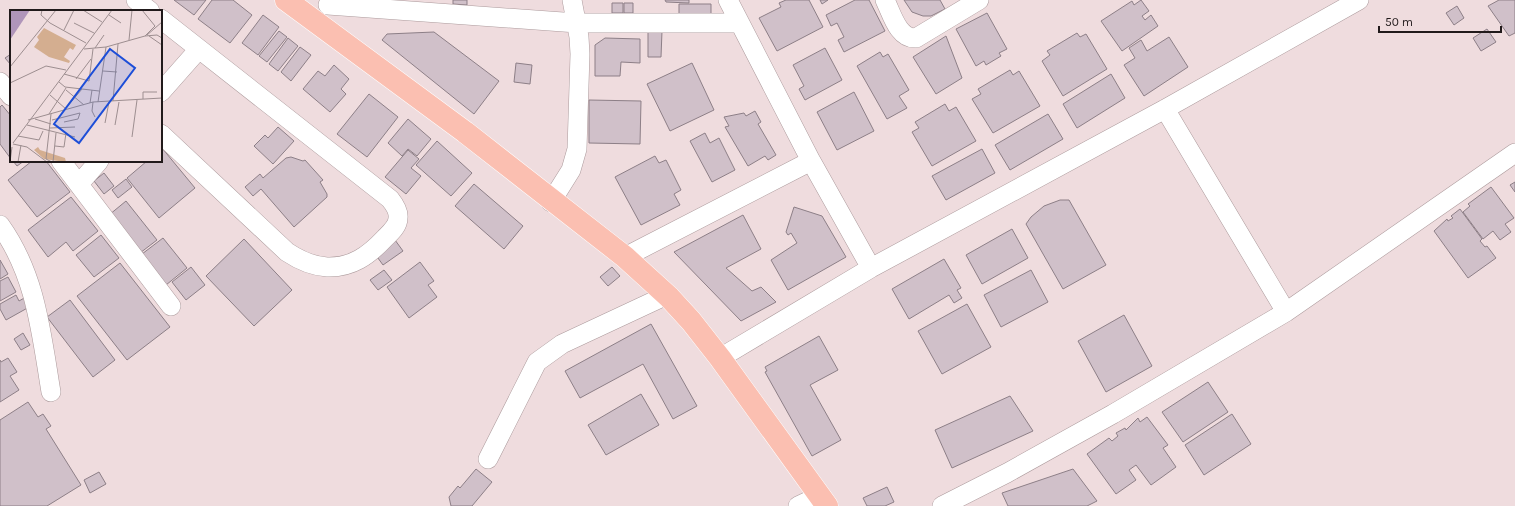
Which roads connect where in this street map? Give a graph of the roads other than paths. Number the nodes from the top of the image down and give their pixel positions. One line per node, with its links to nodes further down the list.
1 (136, 0): 9 (street)
2 (286, 0): 13 (main road)
3 (572, 0): 11 (street)
4 (728, 0): 12 (street)
5 (884, 0): 6 (street)
6 (979, 0)
7 (1359, 0): 18 (street)
8 (328, 3): 11 (street); 13 (street)
9 (149, 10)
10 (162, 20): 14 (street)
11 (577, 23): 12 (street); 25 (street)
12 (740, 23): 21 (street)
13 (327, 30): 25 (main road)
14 (199, 49): 16 (street); 19 (street)
15 (0, 82): 17 (street)
16 (162, 91)
17 (10, 95)
18 (1165, 109): 28 (street); 31 (street)
19 (162, 135)
20 (1515, 154): 31 (street)
21 (811, 161): 27 (street); 28 (street)
22 (62, 162): 24 (street)
23 (98, 162): 24 (street)
24 (79, 184): 30 (street)
25 (551, 202): 27 (main road)
26 (3, 235): 33 (street)
27 (625, 257): 29 (main road)
28 (872, 268): 32 (street)
29 (666, 295): 32 (main road); 34 (street)
30 (171, 306)
31 (1286, 312): 37 (street)
32 (720, 358): 35 (main road)
33 (51, 392)
34 (488, 459)
35 (823, 501): 36 (street)
36 (798, 506)
37 (942, 506)

